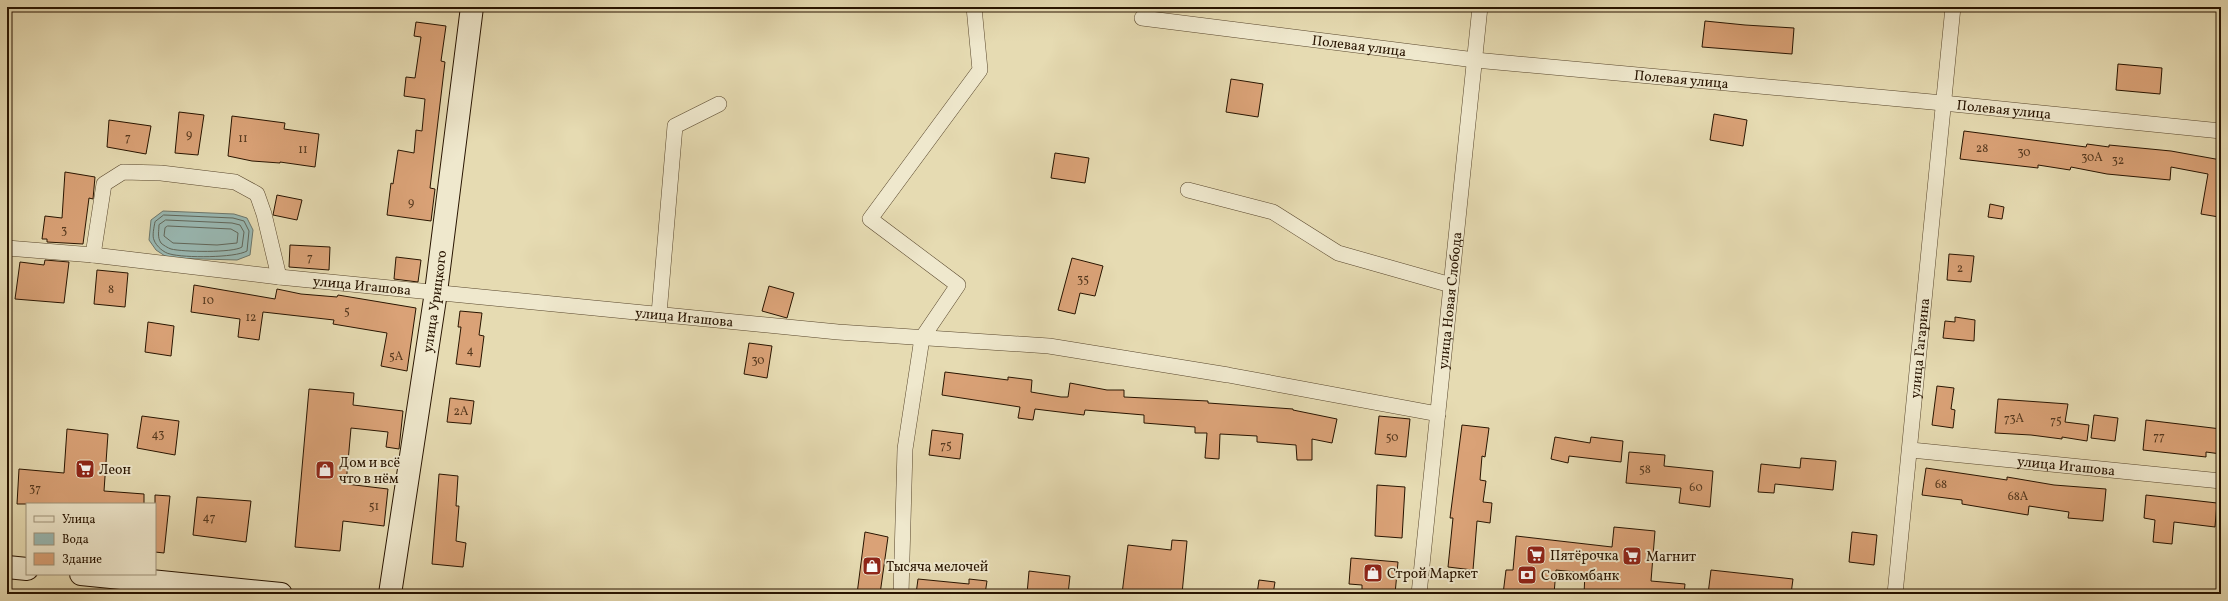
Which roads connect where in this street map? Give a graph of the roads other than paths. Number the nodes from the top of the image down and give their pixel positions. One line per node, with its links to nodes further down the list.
1 (472, 7): 15 (main road, улица Урицкого)
2 (974, 7): 17 (street)
3 (1480, 7): 6 (street, улица Новая Слобода)
4 (1953, 7): 7 (street, улица Гагарина)
5 (1142, 18): 6 (street, Полевая улица)
6 (1475, 60): 7 (street, Полевая улица); 14 (street, улица Новая Слобода)
7 (1943, 103): 9 (street, Полевая улица); 19 (street, улица Гагарина)
8 (719, 104): 16 (street)
9 (2221, 131)
10 (1188, 190): 14 (street)
11 (7, 248): 12 (street, улица Игашова)
12 (93, 255): 13 (street, улица Игашова); 13 (street)
13 (279, 277): 15 (street, улица Игашова)
14 (1451, 285): 18 (street, улица Новая Слобода)
15 (436, 292): 16 (street, улица Игашова); 25 (main road, улица Урицкого)
16 (659, 314): 17 (street, улица Игашова)
17 (922, 338): 18 (street, улица Игашова); 26 (street)
18 (1438, 414): 27 (street, улица Новая Слобода)
19 (1911, 450): 20 (street, улица Игашова); 28 (street, улица Гагарина)
20 (2221, 481)
21 (7, 567): 22 (main road)
22 (26, 569)
23 (91, 575): 24 (main road)
24 (281, 594)
25 (390, 594)
26 (901, 594)
27 (1419, 594)
28 (1895, 594)

